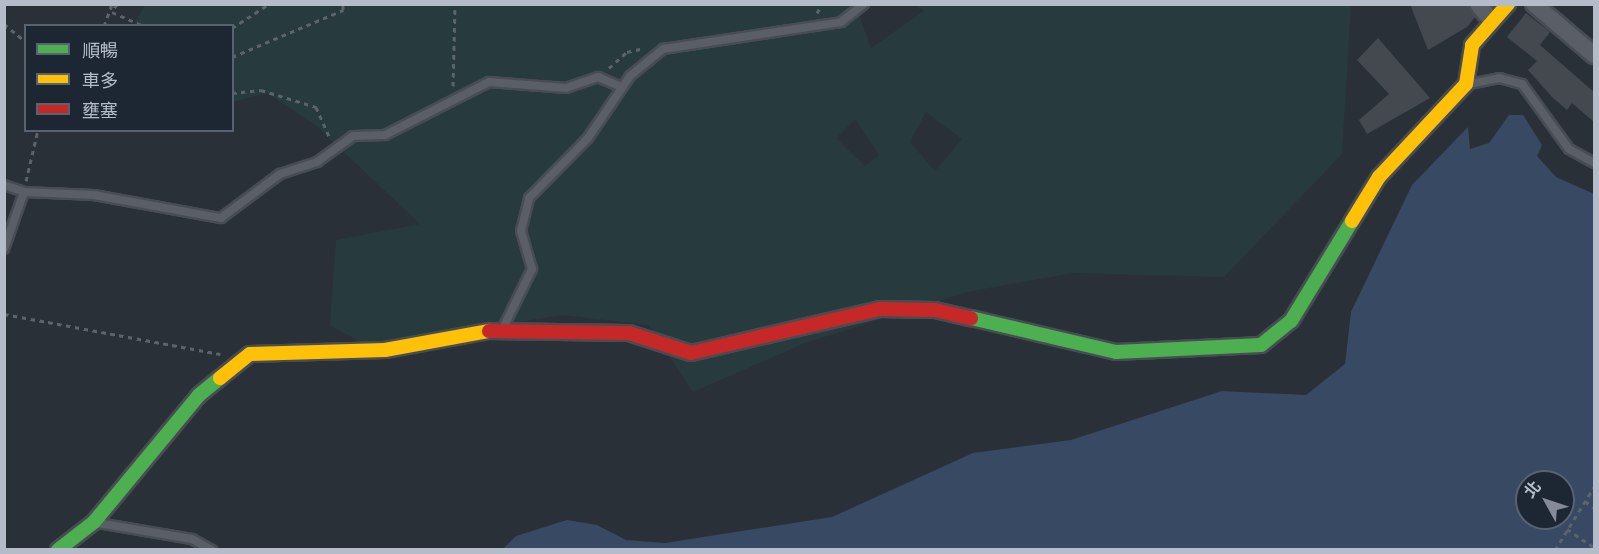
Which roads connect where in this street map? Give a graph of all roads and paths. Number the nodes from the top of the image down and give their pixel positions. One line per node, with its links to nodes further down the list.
1 (112, 4): 10 (path)
2 (117, 4): 10 (path)
3 (269, 4): 15 (path)
4 (343, 4): 18 (path)
5 (455, 4): 22 (path)
6 (864, 4): 20 (lane)
7 (1478, 4): 11 (street)
8 (1508, 4): 11 (street)
9 (1534, 4): 17 (street)
10 (112, 12): 13 (path); 14 (path)
11 (1490, 18): 19 (street)
12 (4, 24): 16 (path)
13 (105, 24)
14 (139, 24)
15 (234, 27)
16 (24, 40)
17 (1594, 55)
18 (234, 56)
19 (1466, 84): 25 (lane); 30 (street)
20 (622, 87): 22 (lane); 30 (lane)
21 (234, 93): 24 (path)
22 (452, 100): 24 (lane)
23 (38, 132): 27 (path)
24 (334, 149): 27 (lane)
25 (1594, 163)
26 (4, 185): 27 (lane)
27 (24, 192): 28 (lane)
28 (4, 249)
29 (4, 314): 31 (path)
30 (502, 329): 31 (street)
31 (236, 365): 36 (street)
32 (1594, 487): 33 (path)
33 (1585, 501): 34 (path); 35 (path)
34 (1594, 508)
35 (1575, 517)
36 (94, 522): 39 (street); 40 (lane)
37 (1567, 530): 38 (path); 41 (path)
38 (1594, 547)
39 (58, 549)
40 (212, 549)
41 (1554, 549)

